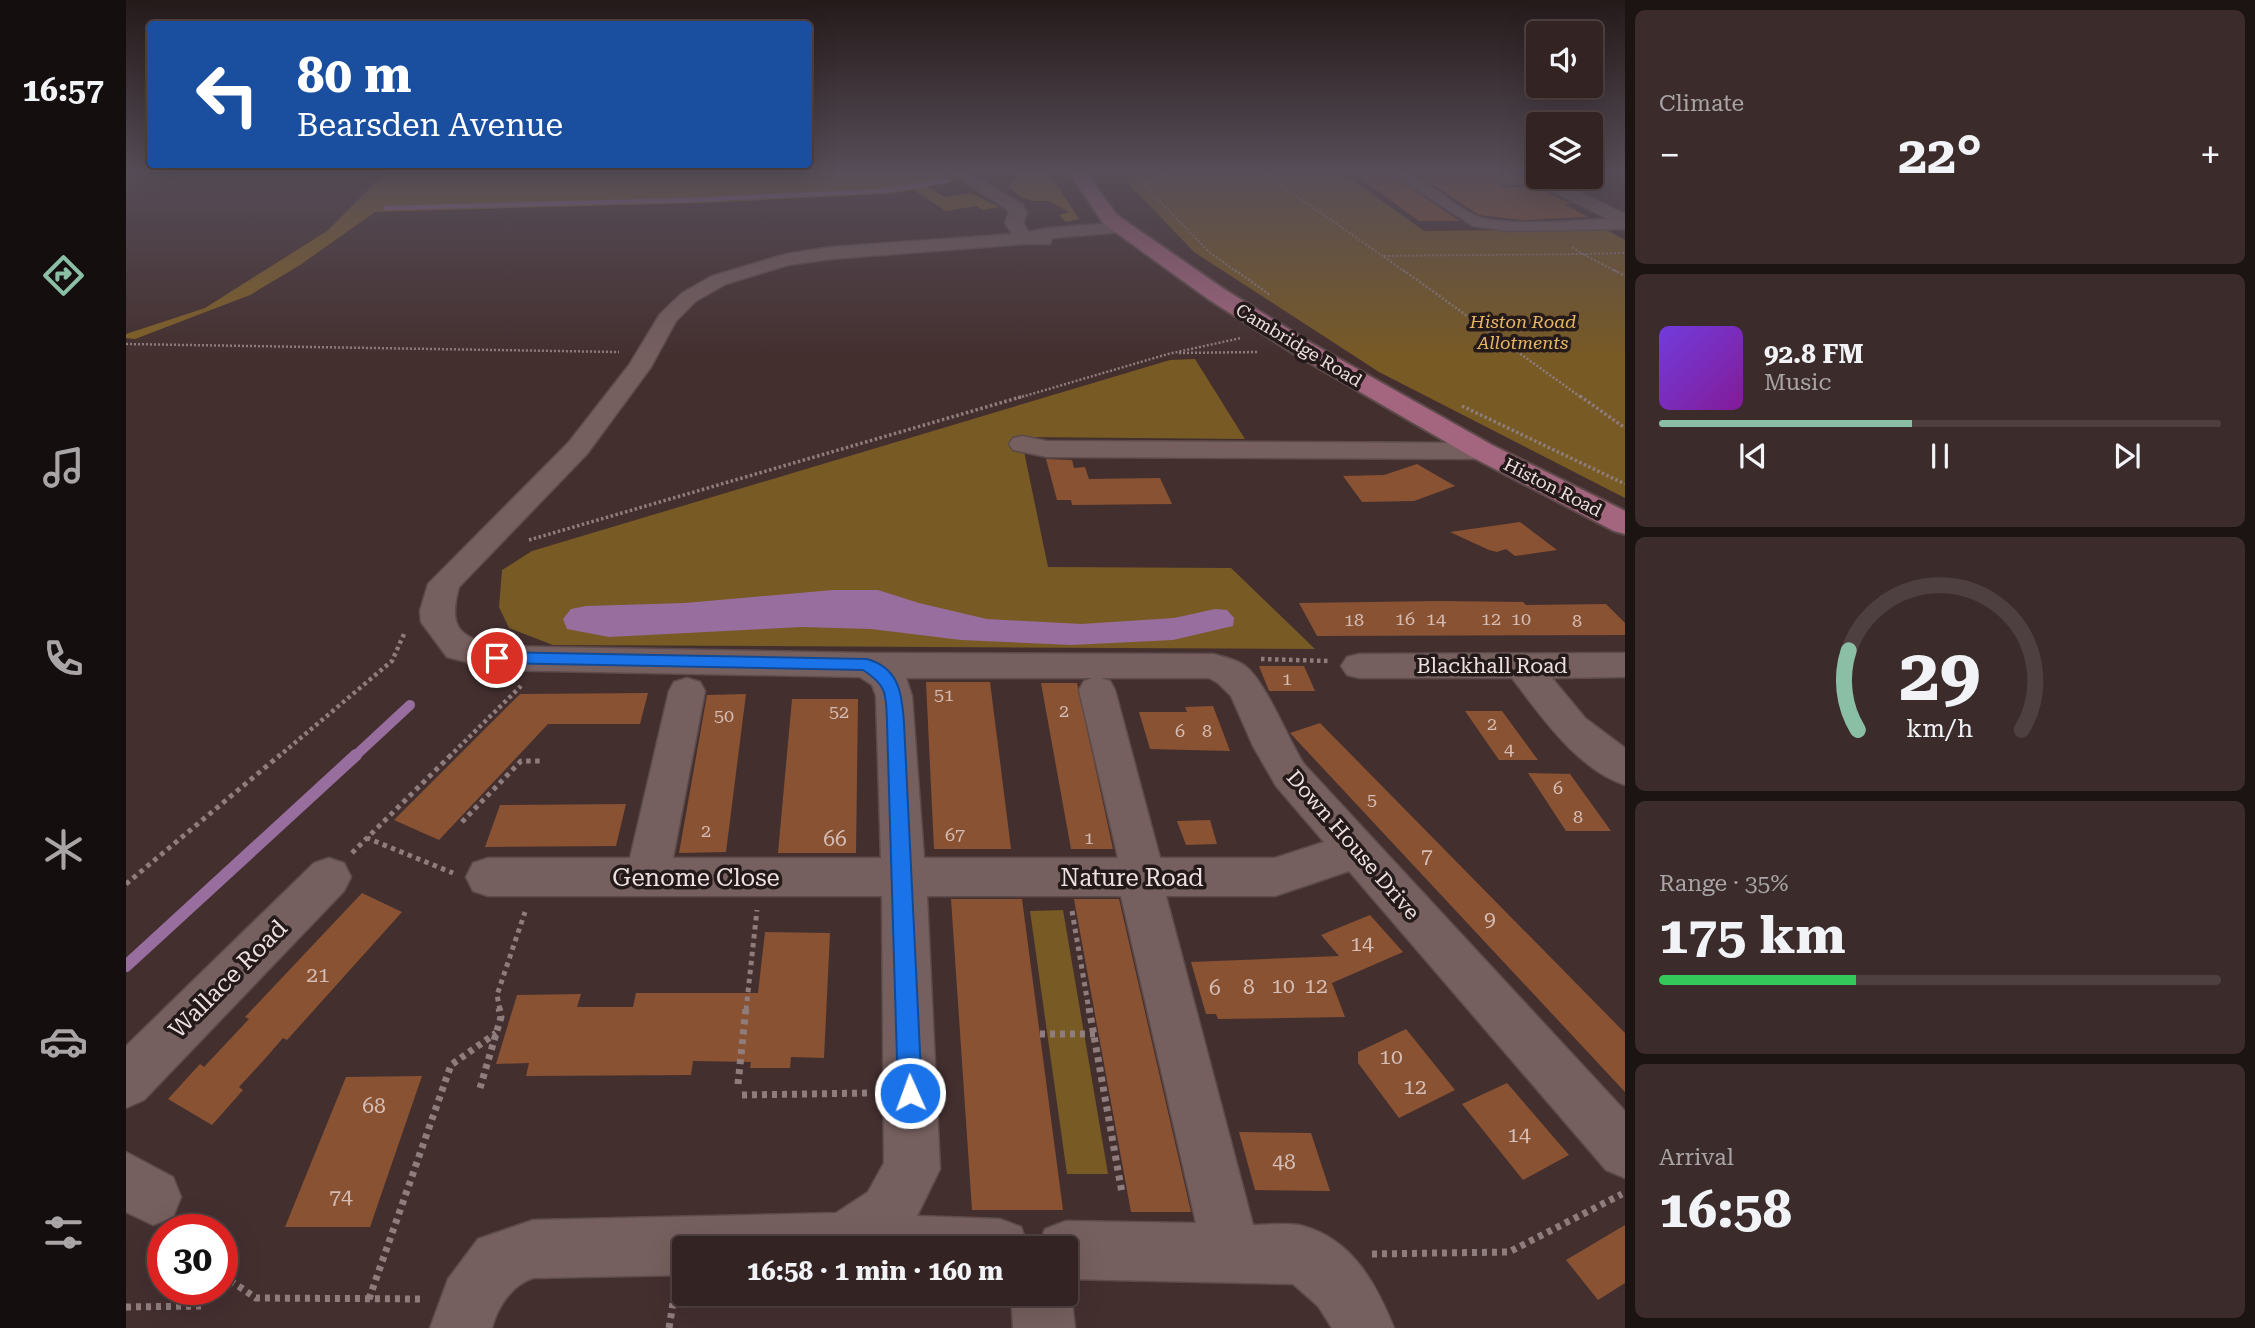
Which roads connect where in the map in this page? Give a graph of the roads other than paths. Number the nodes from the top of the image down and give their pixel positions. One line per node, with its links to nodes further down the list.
1 (1020, 233): 4 (street)
2 (1122, 233): 4 (street)
3 (1130, 233): 6 (main road, Cambridge Road)
4 (1024, 239): 8 (street)
5 (1022, 444): 6 (street)
6 (1482, 450): 7 (main road, Histon Road)
7 (1625, 524)
8 (867, 664): 15 (street, Down House Drive); 19 (street)
9 (1625, 665): 11 (street, Blackhall Road)
10 (1359, 666): 11 (street, Blackhall Road)
11 (1522, 666): 14 (street)
12 (687, 691): 18 (street)
13 (1097, 691): 20 (street)
14 (1625, 769)
15 (1357, 850): 20 (street, Nature Road); 22 (street, Down House Drive)
16 (329, 877): 21 (street, Wallace Road)
17 (488, 877): 18 (street, Genome Close)
18 (647, 878): 19 (street, Genome Close)
19 (904, 878): 20 (street, Nature Road); 23 (street)
20 (1142, 878): 26 (street)
21 (126, 1082)
22 (1625, 1152)
23 (853, 1236)
24 (672, 1246): 28 (street)
25 (1078, 1250): 26 (street)
26 (1232, 1254): 30 (street)
27 (1042, 1306): 29 (street)
28 (465, 1314)
29 (1044, 1328)
30 (1363, 1328)

